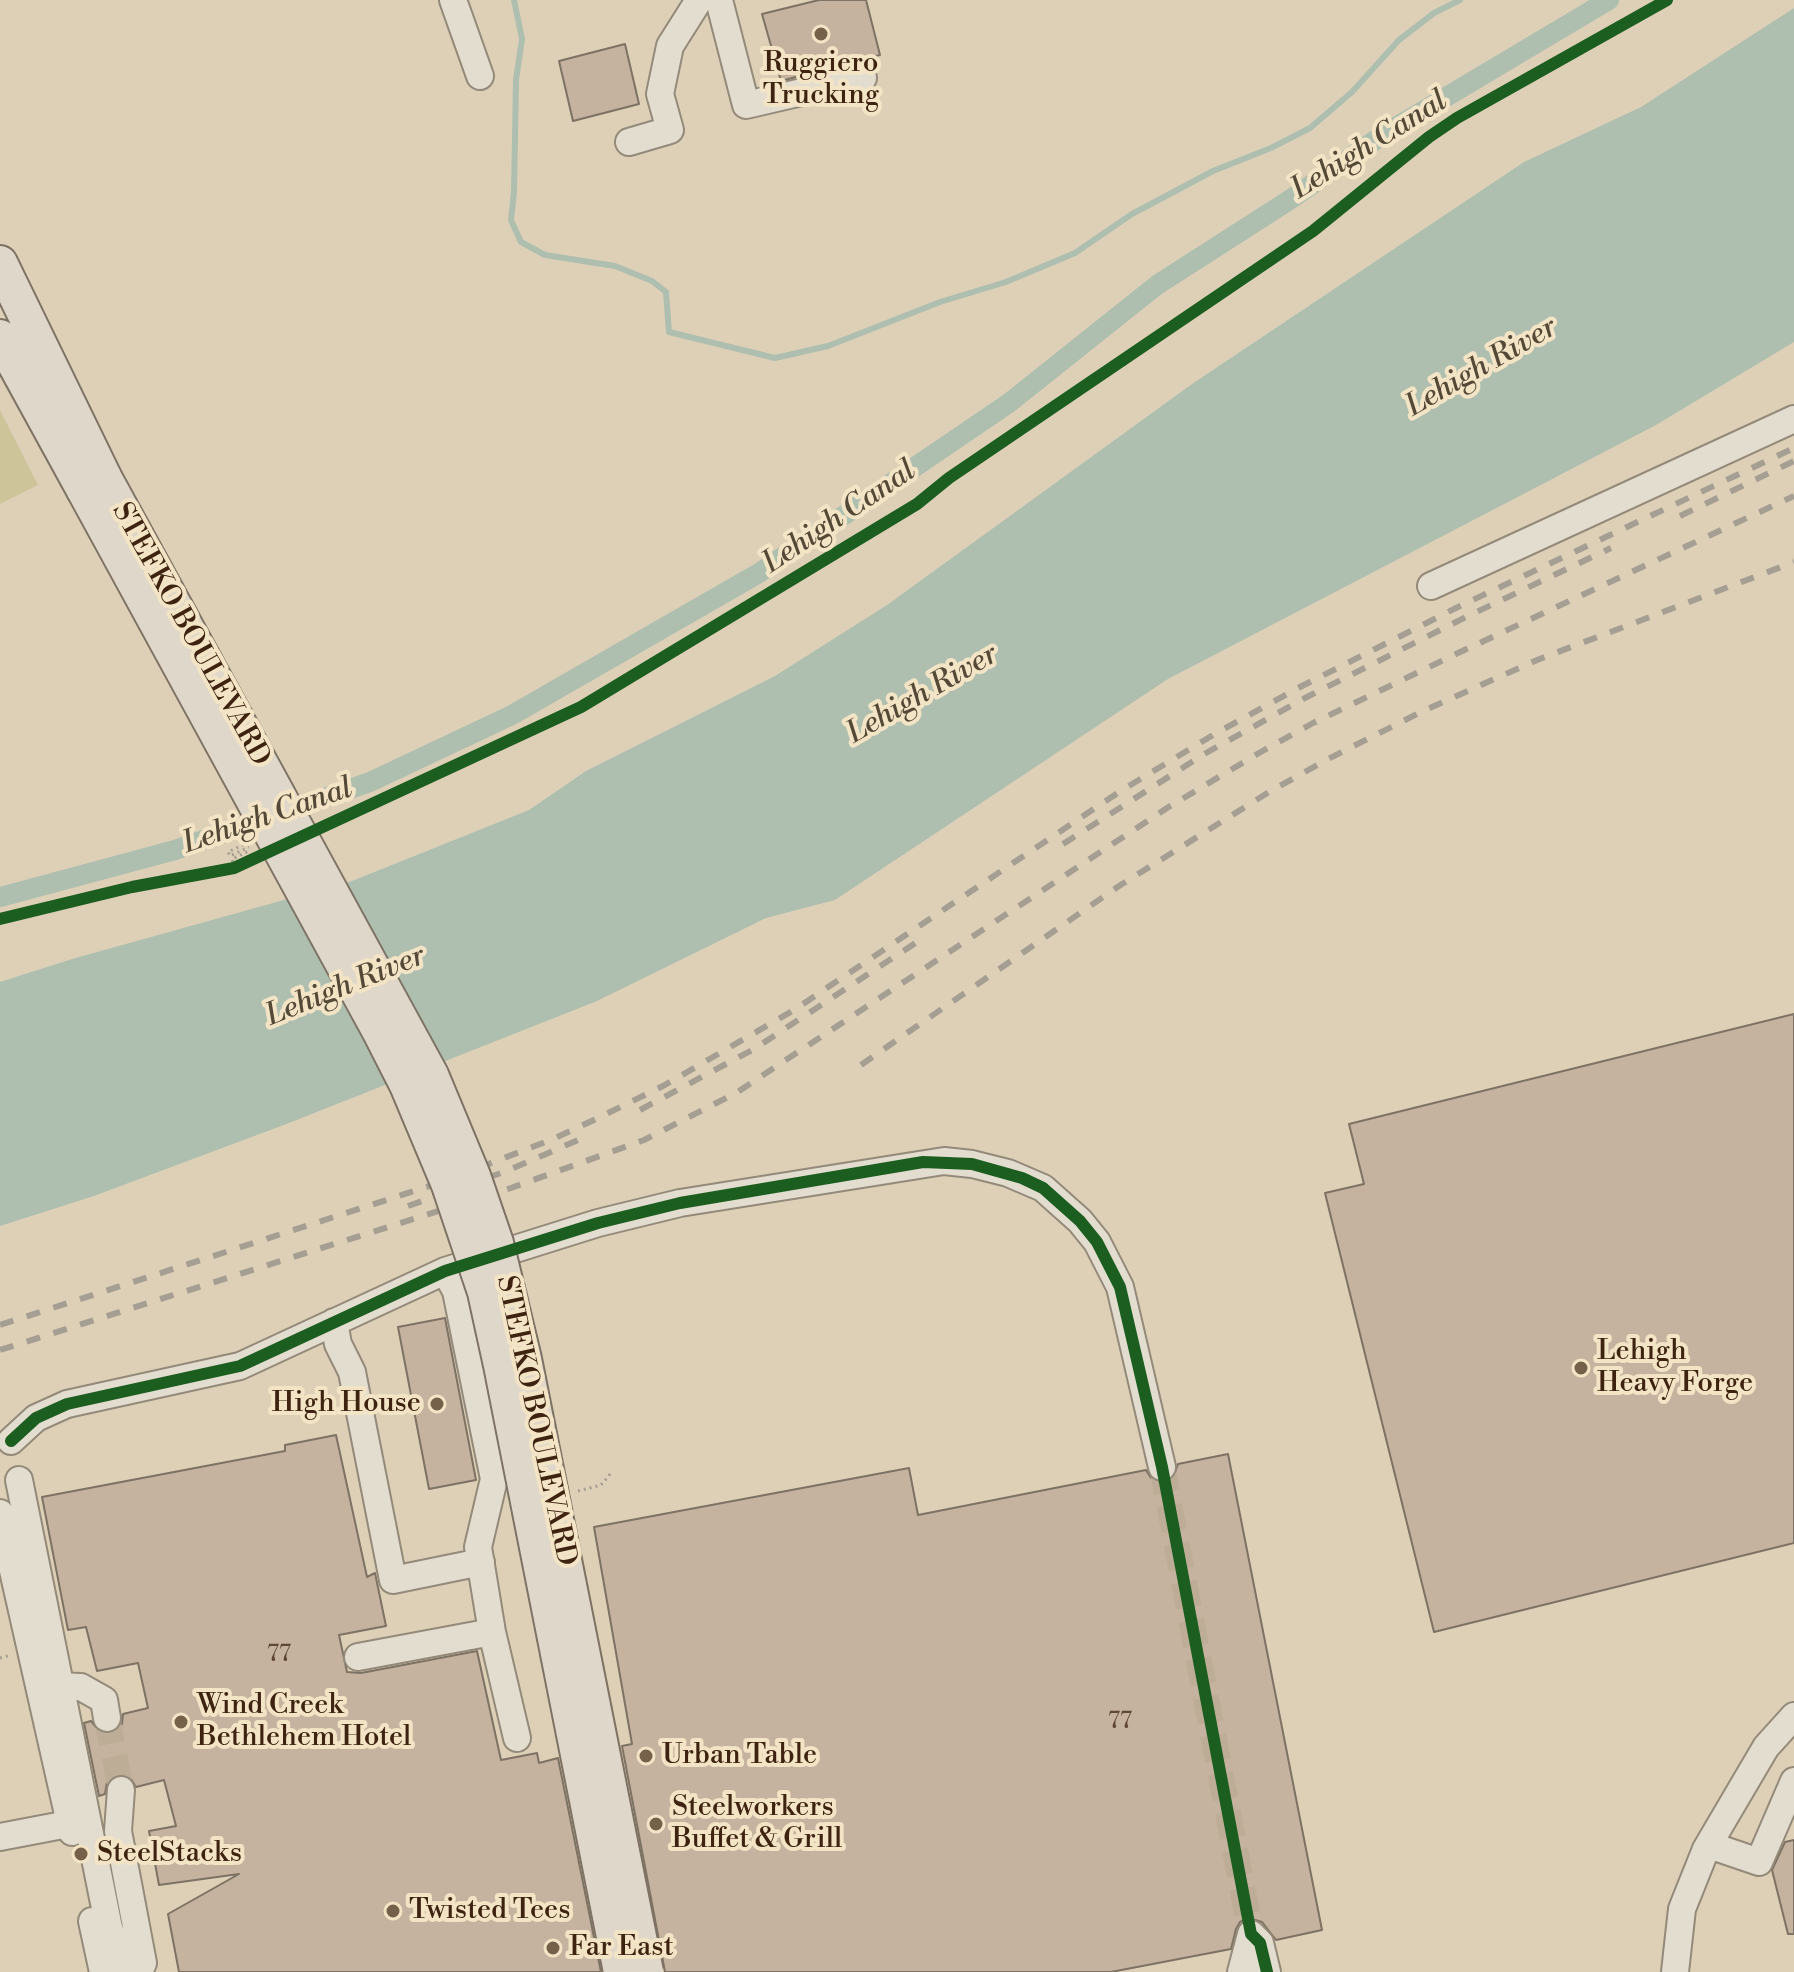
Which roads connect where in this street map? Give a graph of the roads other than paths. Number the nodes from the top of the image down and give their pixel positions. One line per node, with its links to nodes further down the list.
1 (453, 0): 4 (street)
2 (699, 0): 6 (street)
3 (719, 0): 5 (street)
4 (480, 76)
5 (863, 78)
6 (629, 142)
7 (0, 263): 10 (main road, STEFKO BOULEVARD)
8 (0, 337): 10 (main road, STEFKO BOULEVARD)
9 (1794, 419): 11 (street)
10 (95, 485): 34 (main road, STEFKO BOULEVARD, bridge); 35 (main road, STEFKO BOULEVARD, bridge)
11 (1431, 586)
12 (445, 1271): 13 (street); 15 (street); 19 (street)
13 (334, 1322): 14 (street); 19 (street)
14 (5, 1438): 16 (street)
15 (1162, 1467)
16 (19, 1480): 17 (street); 22 (street)
17 (0, 1500)
18 (0, 1513): 22 (street)
19 (481, 1562): 20 (street)
20 (492, 1632): 21 (street); 25 (street)
21 (358, 1657)
22 (50, 1688): 23 (street); 27 (street)
23 (107, 1718)
24 (1793, 1725): 29 (street)
25 (517, 1738)
26 (1794, 1781): 29 (street)
27 (78, 1818): 28 (street); 31 (street); 32 (street); 33 (street)
28 (0, 1837)
29 (1709, 1845): 39 (street)
30 (1253, 1944): 36 (street); 37 (street); 38 (street)
31 (103, 1972)
32 (126, 1972)
33 (139, 1972)
34 (621, 1972)
35 (646, 1972)
36 (1241, 1972)
37 (1249, 1972)
38 (1267, 1972)
39 (1675, 1972)

